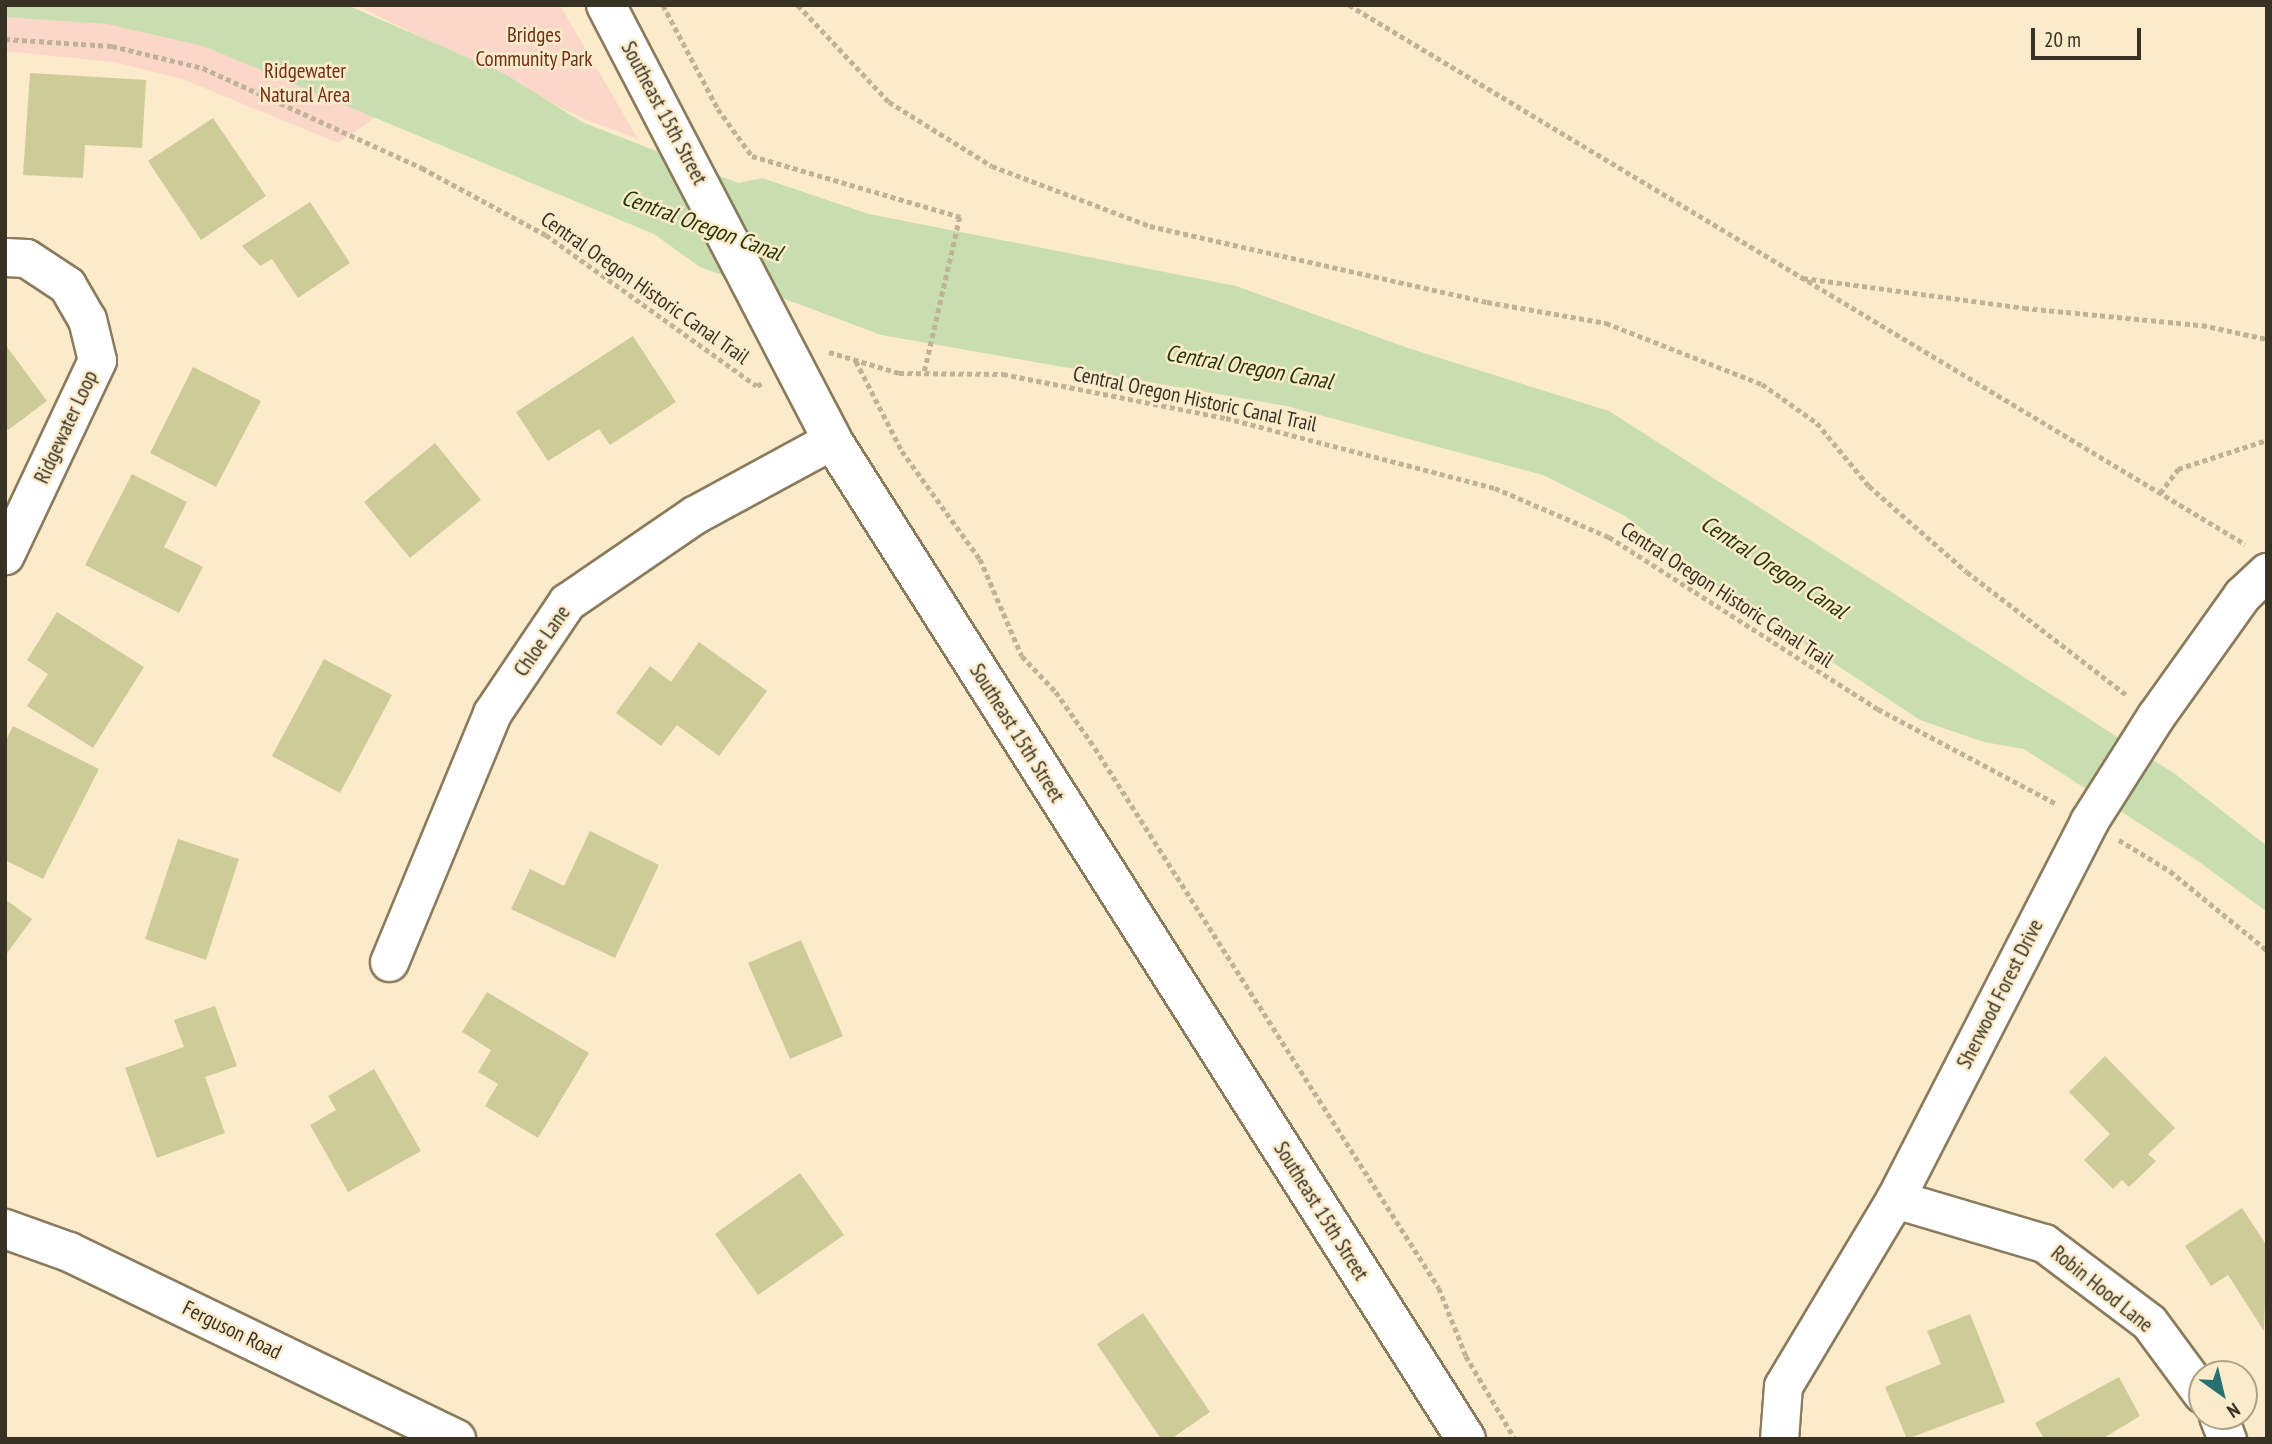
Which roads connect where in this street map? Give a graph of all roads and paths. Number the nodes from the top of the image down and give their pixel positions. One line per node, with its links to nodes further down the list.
1 (606, 5): 13 (main road, Southeast 15th Street)
2 (663, 5): 11 (path)
3 (798, 5): 18 (path)
4 (1349, 5): 7 (path)
5 (5, 39): 12 (path, Central Oregon Historic Canal Trail)
6 (5, 257): 16 (street, Ridgewater Loop)
7 (1801, 277): 8 (path); 15 (path)
8 (2267, 338)
9 (824, 351): 10 (path, Central Oregon Historic Canal Trail)
10 (856, 360): 11 (path, Central Oregon Historic Canal Trail); 27 (path)
11 (924, 374): 19 (path, Central Oregon Historic Canal Trail)
12 (757, 386)
13 (832, 440): 21 (street, Chloe Lane); 26 (main road, Southeast 15th Street)
14 (2267, 440): 15 (path)
15 (2160, 493): 17 (path)
16 (5, 555)
17 (2261, 561): 18 (street, Sherwood Forest Drive)
18 (2150, 727): 19 (street, Sherwood Forest Drive)
19 (2091, 818): 20 (path, Central Oregon Historic Canal Trail); 22 (street, Sherwood Forest Drive)
20 (2267, 950)
21 (389, 962)
22 (1895, 1199): 24 (street, Robin Hood Lane); 28 (street, Sherwood Forest Drive)
23 (5, 1228): 25 (main road, Ferguson Road)
24 (2188, 1375)
25 (456, 1439)
26 (1466, 1439)
27 (1515, 1439)
28 (1779, 1439)

